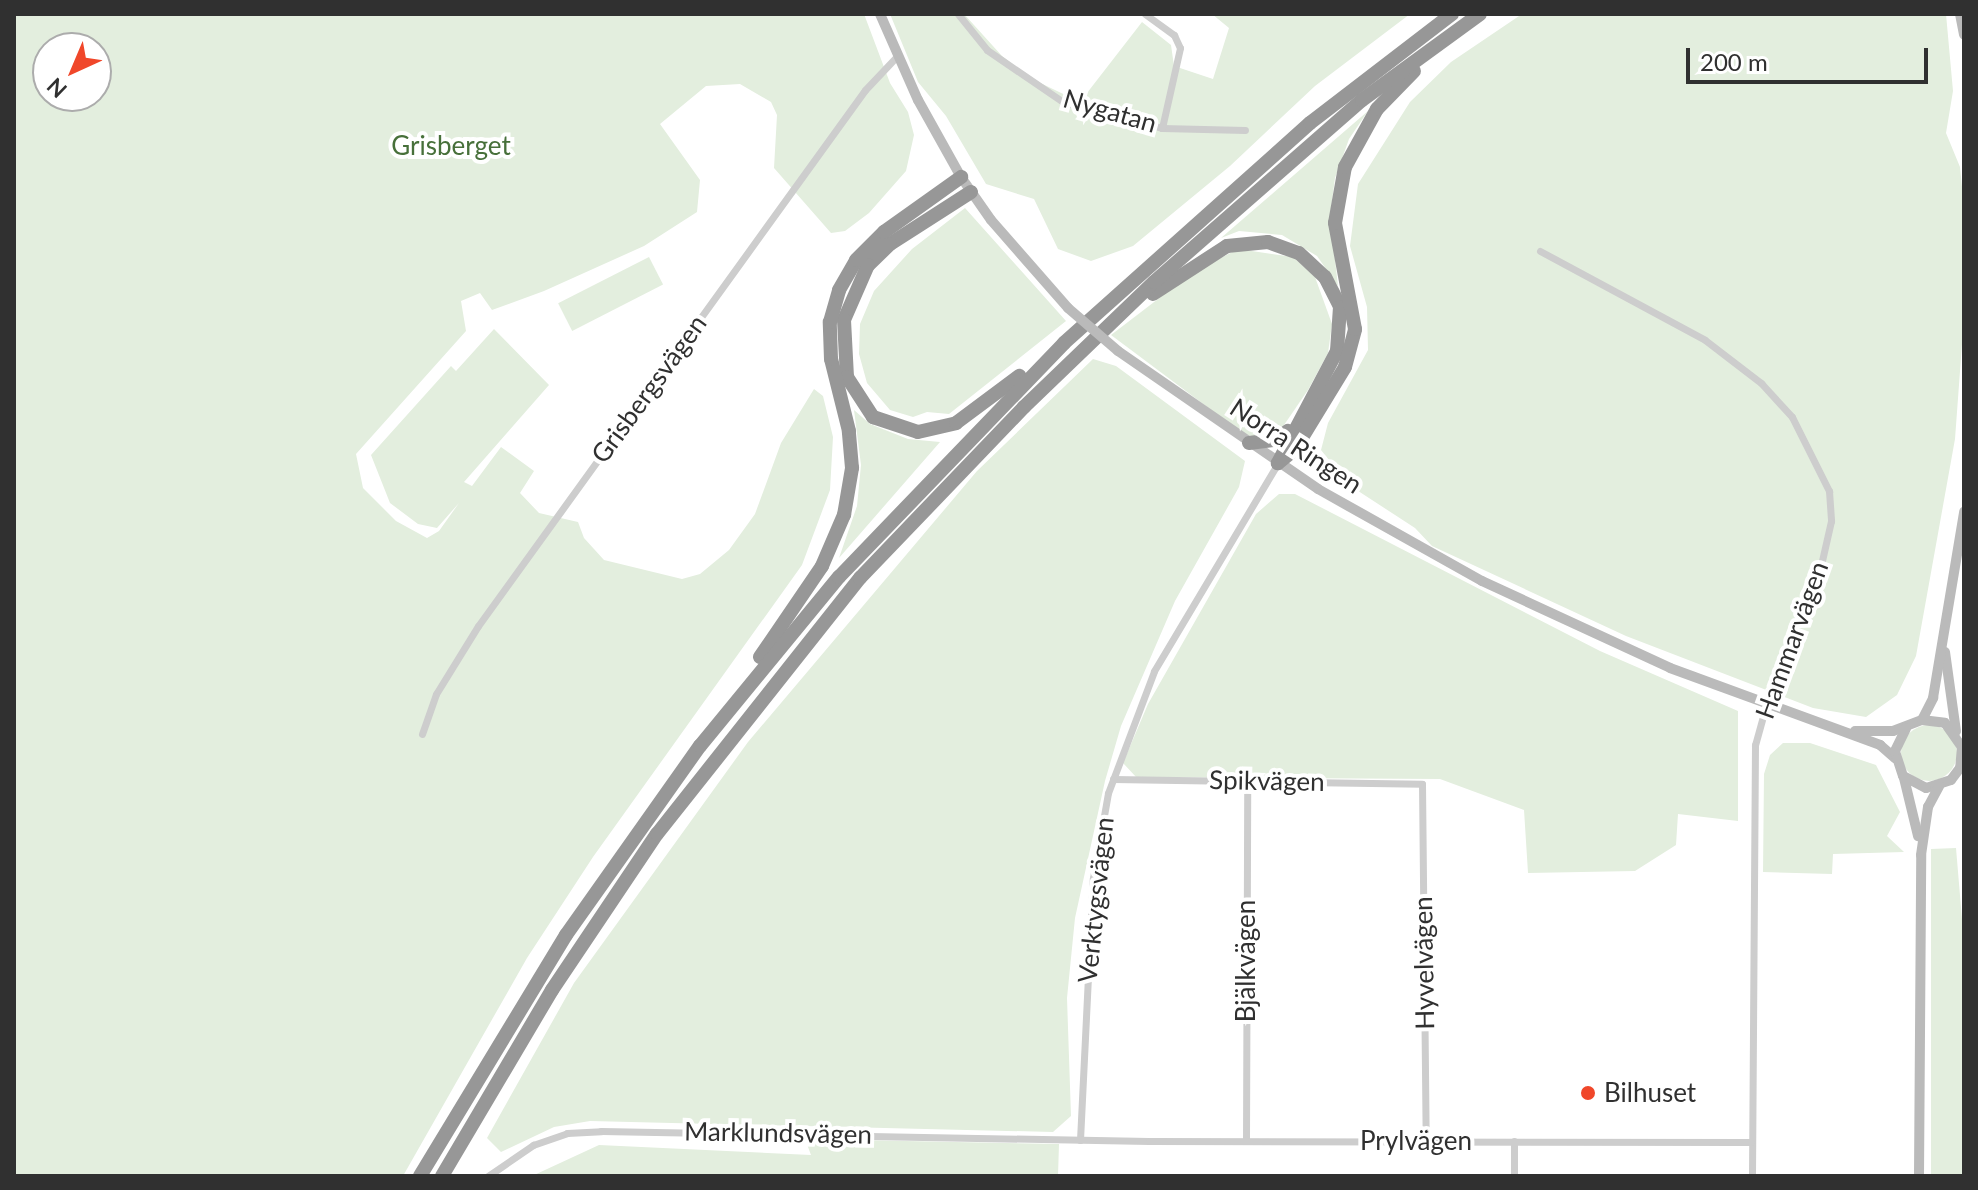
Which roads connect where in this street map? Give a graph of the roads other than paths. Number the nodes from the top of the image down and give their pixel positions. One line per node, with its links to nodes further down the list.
1 (880, 14): 8 (main road, Norra Ringen)
2 (958, 14): 9 (street, Nygatan)
3 (1145, 14): 9 (street)
4 (1452, 14): 15 (highway)
5 (1481, 14): 14 (highway); 18 (highway)
6 (1960, 14): 7 (main road)
7 (1964, 35)
8 (897, 56): 11 (main road, Norra Ringen); 26 (street, Grisbergsvägen)
9 (1162, 128): 10 (street, Nygatan)
10 (1245, 130)
11 (961, 177): 12 (main road, Norra Ringen); 21 (highway)
12 (971, 192): 15 (highway); 17 (main road, Norra Ringen, bridge)
13 (1540, 251): 22 (street, Hammarvägen)
14 (1116, 318): 16 (highway); 43 (highway)
15 (1064, 343): 21 (highway)
16 (1292, 430): 17 (highway); 18 (highway)
17 (1249, 443): 18 (main road, Norra Ringen)
18 (1278, 463): 22 (main road, Norra Ringen); 31 (street, Verktygsvägen)
19 (1964, 512): 20 (main road)
20 (1945, 631): 23 (main road); 27 (main road)
21 (734, 703): 42 (highway)
22 (1765, 704): 25 (main road, Norra Ringen); 41 (street, Hammarvägen)
23 (1922, 720): 24 (main road); 27 (main road)
24 (1906, 728): 25 (main road, Norra Ringen); 28 (main road)
25 (1841, 730): 28 (main road, Norra Ringen)
26 (422, 734)
27 (1960, 740): 32 (main road)
28 (1895, 758): 29 (main road)
29 (1903, 776): 35 (main road); 36 (main road)
30 (1964, 776): 32 (main road)
31 (1113, 779): 33 (street, Spikvägen); 37 (street, Verktygsvägen)
32 (1951, 780): 35 (main road)
33 (1247, 781): 34 (street, Spikvägen); 38 (street, Bjälkvägen)
34 (1422, 784): 40 (street, Hyvelvägen)
35 (1939, 786): 36 (main road)
36 (1921, 855): 47 (main road)
37 (1080, 1140): 38 (street, Prylvägen); 44 (street, Marklundsvägen)
38 (1246, 1141): 40 (street, Prylvägen)
39 (1514, 1141): 40 (street, Prylvägen); 41 (street, Prylvägen); 45 (street)
40 (1426, 1142)
41 (1751, 1142): 46 (street, Hammarvägen)
42 (420, 1176)
43 (442, 1176)
44 (488, 1176)
45 (1514, 1176)
46 (1752, 1176)
47 (1919, 1176)

